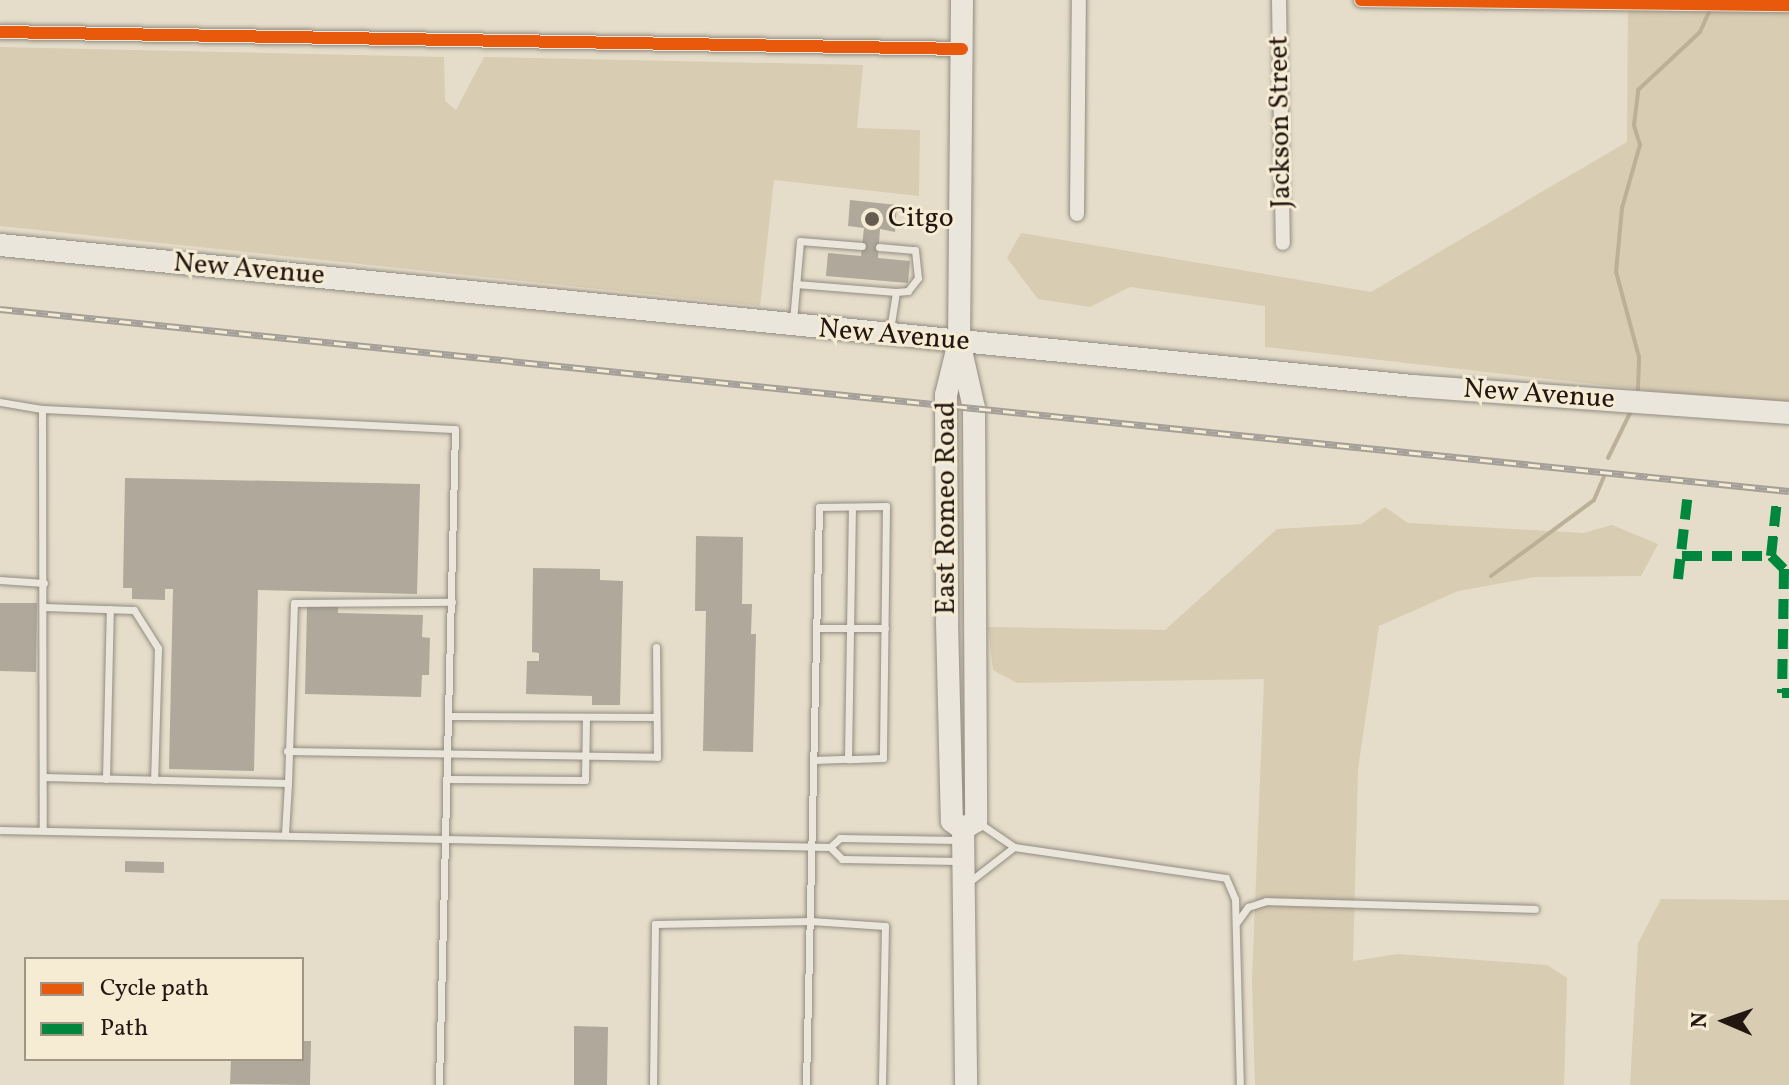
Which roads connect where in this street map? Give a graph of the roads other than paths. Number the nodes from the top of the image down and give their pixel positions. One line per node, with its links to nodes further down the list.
1 (962, 0): 8 (main road)
2 (1079, 0): 9 (street)
3 (1279, 0): 10 (street, Jackson Street)
4 (1361, 0): 5 (street)
5 (1379, 0): 6 (street)
6 (1789, 5)
7 (0, 32): 8 (street)
8 (962, 49): 18 (main road)
9 (1077, 214)
10 (1283, 243)
11 (0, 245): 16 (main road, New Avenue)
12 (862, 246): 14 (lane)
13 (879, 247): 15 (lane)
14 (796, 284): 15 (lane); 16 (lane)
15 (896, 292): 17 (lane)
16 (792, 327): 17 (main road, New Avenue)
17 (889, 335): 18 (main road, New Avenue)
18 (959, 342): 21 (main road, New Avenue); 49 (main road, East Romeo Road)
19 (0, 402): 20 (lane)
20 (42, 409): 24 (lane); 25 (lane)
21 (1789, 413)
22 (852, 508): 28 (lane); 29 (lane); 30 (lane)
23 (0, 580): 24 (lane)
24 (44, 583): 26 (lane)
25 (452, 602): 32 (lane); 35 (lane)
26 (44, 607): 27 (lane); 40 (lane)
27 (110, 609): 41 (lane); 43 (lane)
28 (817, 628): 29 (lane); 39 (lane)
29 (850, 628): 30 (lane); 38 (lane)
30 (885, 628): 38 (lane)
31 (656, 647): 33 (lane)
32 (450, 716): 34 (lane); 36 (lane)
33 (656, 717): 34 (lane); 37 (lane)
34 (586, 718): 37 (lane)
35 (287, 751): 36 (lane); 44 (lane)
36 (449, 754): 37 (lane); 42 (lane)
37 (586, 754): 42 (lane)
38 (848, 759): 39 (lane)
39 (813, 760): 50 (lane)
40 (44, 777): 41 (lane); 46 (lane)
41 (106, 779): 43 (lane)
42 (448, 779): 48 (lane)
43 (154, 780): 44 (lane)
44 (288, 783): 47 (lane)
45 (0, 830): 46 (lane)
46 (43, 830): 47 (lane)
47 (285, 834): 48 (lane)
48 (447, 837): 50 (lane); 57 (lane)
49 (967, 838): 51 (lane); 51 (lane); 52 (lane); 53 (main road, East Romeo Road)
50 (811, 846): 51 (lane); 55 (lane)
51 (830, 847)
52 (1014, 847): 53 (lane); 56 (lane)
53 (964, 888): 61 (main road, East Romeo Road)
54 (1535, 909): 56 (lane)
55 (811, 921): 58 (lane); 59 (lane); 60 (lane)
56 (1236, 924): 62 (lane)
57 (439, 1085)
58 (653, 1085)
59 (806, 1085)
60 (882, 1085)
61 (966, 1085)
62 (1240, 1085)

